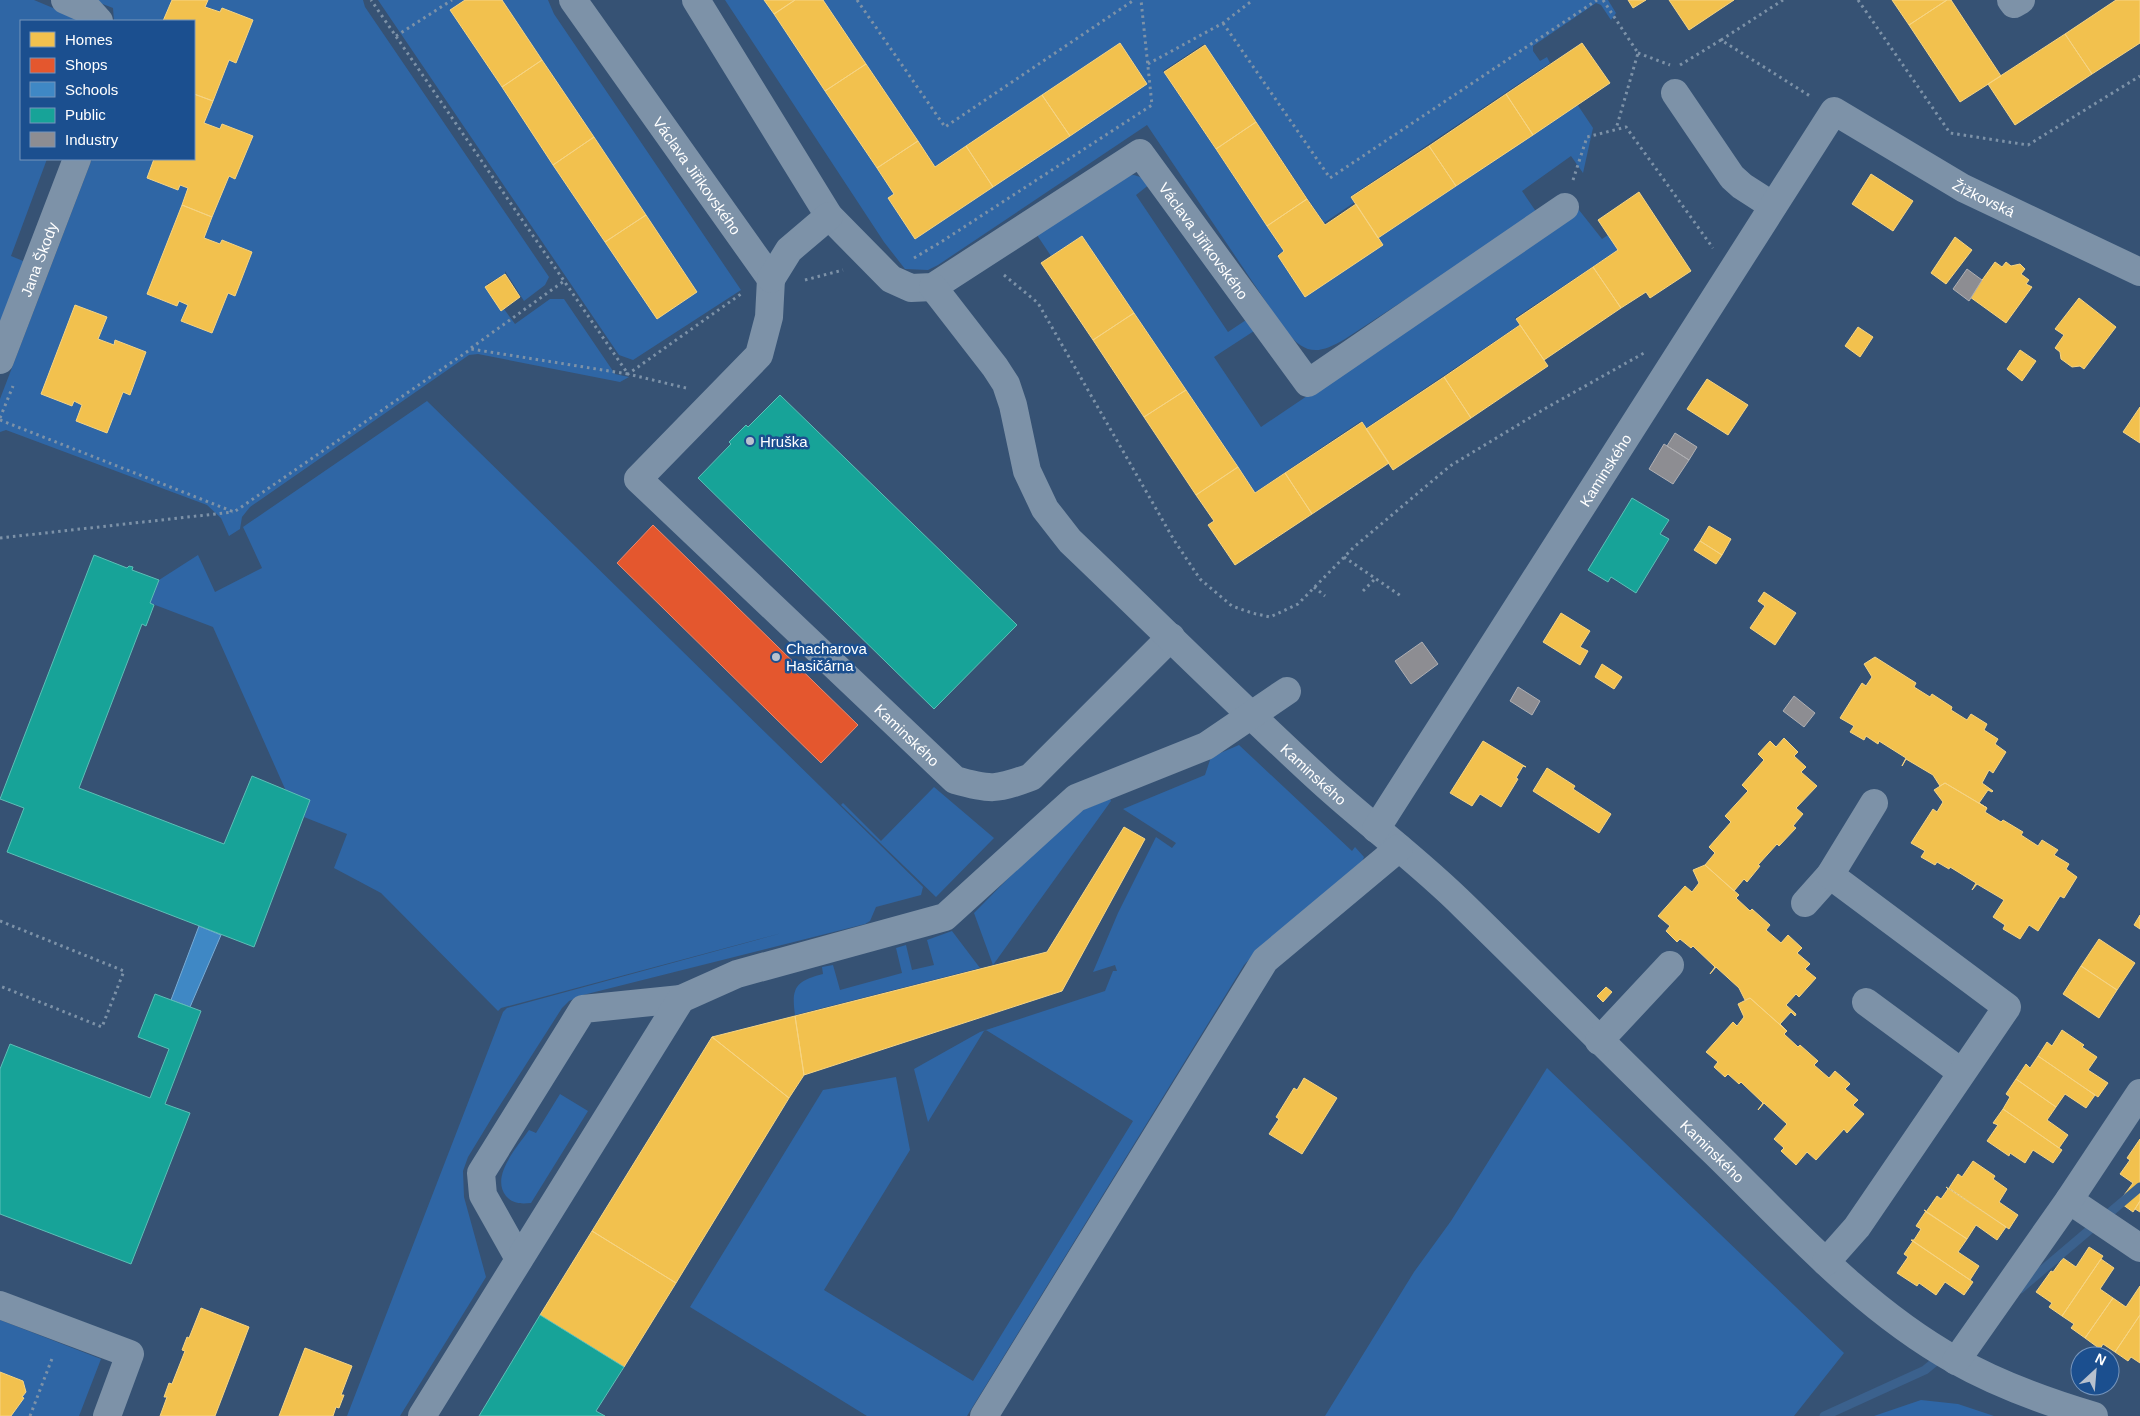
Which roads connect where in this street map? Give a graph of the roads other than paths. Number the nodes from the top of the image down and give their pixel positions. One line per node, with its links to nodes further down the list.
1 (65, 0): 6 (street)
2 (573, 0): 14 (street, Václava Jiřikovského)
3 (696, 0): 12 (street)
4 (2011, 0): 5 (street)
5 (2021, 0)
6 (98, 20)
7 (1675, 92): 10 (street)
8 (1834, 111): 10 (street, Kaminského); 13 (street, Žižkovská)
9 (77, 160): 16 (street, Jana Škody)
10 (1773, 206): 21 (street, Kaminského)
11 (1565, 207): 15 (street, Václava Jiřikovského)
12 (829, 216): 14 (street); 15 (street)
13 (2140, 272)
14 (771, 283): 17 (street, Kaminského)
15 (933, 286): 17 (street)
16 (0, 360)
17 (1170, 637): 19 (street, Kaminského)
18 (1287, 691): 19 (street)
19 (1251, 716): 21 (street, Kaminského); 26 (street)
20 (1874, 803): 23 (street)
21 (1376, 829): 22 (street, Kaminského)
22 (1399, 848): 28 (street, Kaminského); 39 (street)
23 (1830, 875): 24 (street); 29 (street)
24 (1805, 903)
25 (1670, 965): 28 (street)
26 (681, 998): 33 (street); 33 (street)
27 (1866, 1002): 29 (street)
28 (1599, 1041): 34 (street, Kaminského)
29 (1962, 1072): 34 (street)
30 (2140, 1093): 31 (street)
31 (2069, 1200): 32 (street); 36 (street)
32 (2140, 1248)
33 (520, 1259): 38 (street)
34 (1826, 1262): 36 (street, Kaminského)
35 (0, 1305): 37 (street)
36 (1956, 1361): 40 (street, Kaminského)
37 (107, 1416)
38 (422, 1416)
39 (984, 1416)
40 (2094, 1416)

